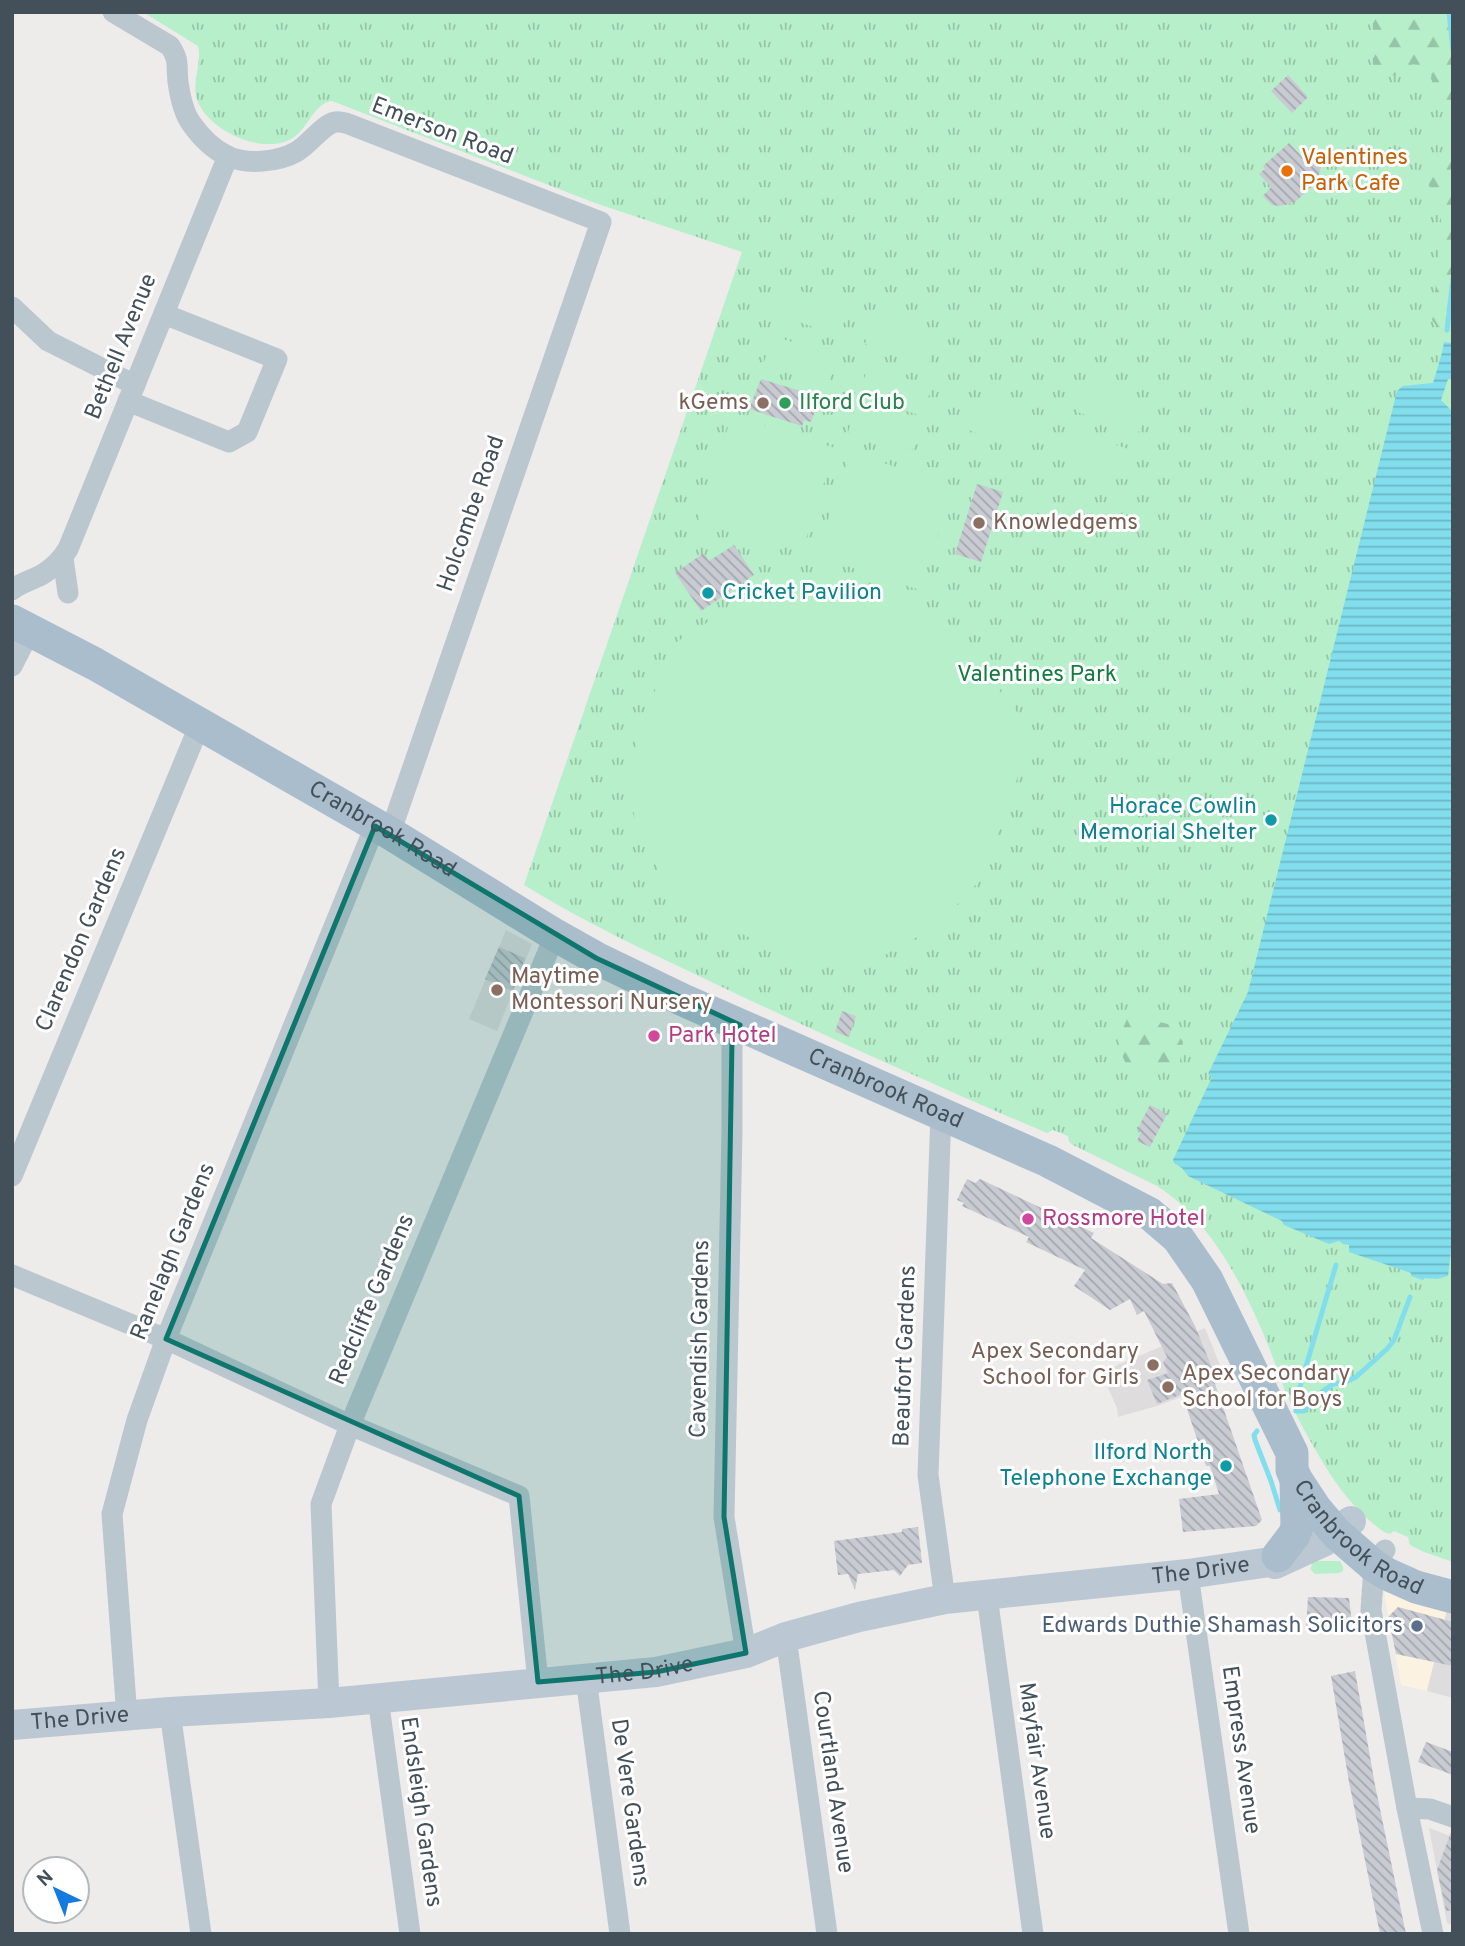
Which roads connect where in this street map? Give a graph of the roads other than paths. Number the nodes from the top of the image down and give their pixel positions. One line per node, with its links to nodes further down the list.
1 (113, 12): 2 (street, Emerson Road)
2 (228, 156): 3 (street, Emerson Road); 5 (street, Bethell Avenue)
3 (590, 218): 13 (street, Holcombe Road)
4 (12, 307): 6 (street)
5 (164, 314): 6 (street, Bethell Avenue); 6 (street)
6 (132, 393): 7 (street, Bethell Avenue)
7 (63, 558): 8 (street); 9 (street)
8 (12, 590)
9 (68, 593)
10 (21, 625): 11 (street); 12 (main road, Cranbrook Road)
11 (12, 666)
12 (200, 724): 13 (main road, Cranbrook Road); 17 (street, Clarendon Gardens)
13 (381, 829): 14 (main road, Cranbrook Road); 19 (street, Ranelagh Gardens)
14 (555, 935): 15 (main road, Cranbrook Road); 20 (street, Redcliffe Gardens)
15 (740, 1025): 16 (main road, Cranbrook Road); 31 (street, Cavendish Gardens)
16 (941, 1113): 21 (main road, Cranbrook Road); 29 (street, Beaufort Gardens)
17 (12, 1176)
18 (12, 1275): 19 (street)
19 (166, 1339): 20 (street); 37 (street, Ranelagh Gardens)
20 (350, 1425): 33 (street); 35 (street, Redcliffe Gardens)
21 (1294, 1466): 22 (main road, Cranbrook Road); 24 (main road)
22 (1337, 1521): 23 (main road, Cranbrook Road); 24 (street, The Drive)
23 (1380, 1558): 26 (main road, Cranbrook Road); 28 (main road, Cranbrook Road); 39 (street)
24 (1274, 1559): 25 (street, The Drive)
25 (1188, 1574): 27 (street, The Drive); 46 (street, Empress Avenue)
26 (1453, 1577)
27 (987, 1596): 29 (street, The Drive); 45 (street, Mayfair Avenue)
28 (1453, 1597)
29 (945, 1600): 30 (street, The Drive)
30 (786, 1637): 31 (street, The Drive); 44 (street, Courtland Avenue)
31 (746, 1653): 32 (street, The Drive)
32 (586, 1678): 33 (street, The Drive); 43 (street, De Vere Gardens)
33 (538, 1682): 34 (street, The Drive)
34 (378, 1698): 35 (street, The Drive); 42 (street, Endsleigh Gardens)
35 (329, 1703): 36 (street, The Drive)
36 (170, 1712): 37 (street, The Drive); 41 (street)
37 (127, 1717): 38 (street, The Drive)
38 (12, 1725)
39 (1407, 1808): 40 (street); 47 (street)
40 (1453, 1817)
41 (201, 1934)
42 (411, 1934)
43 (620, 1934)
44 (827, 1934)
45 (1033, 1934)
46 (1239, 1934)
47 (1433, 1934)

